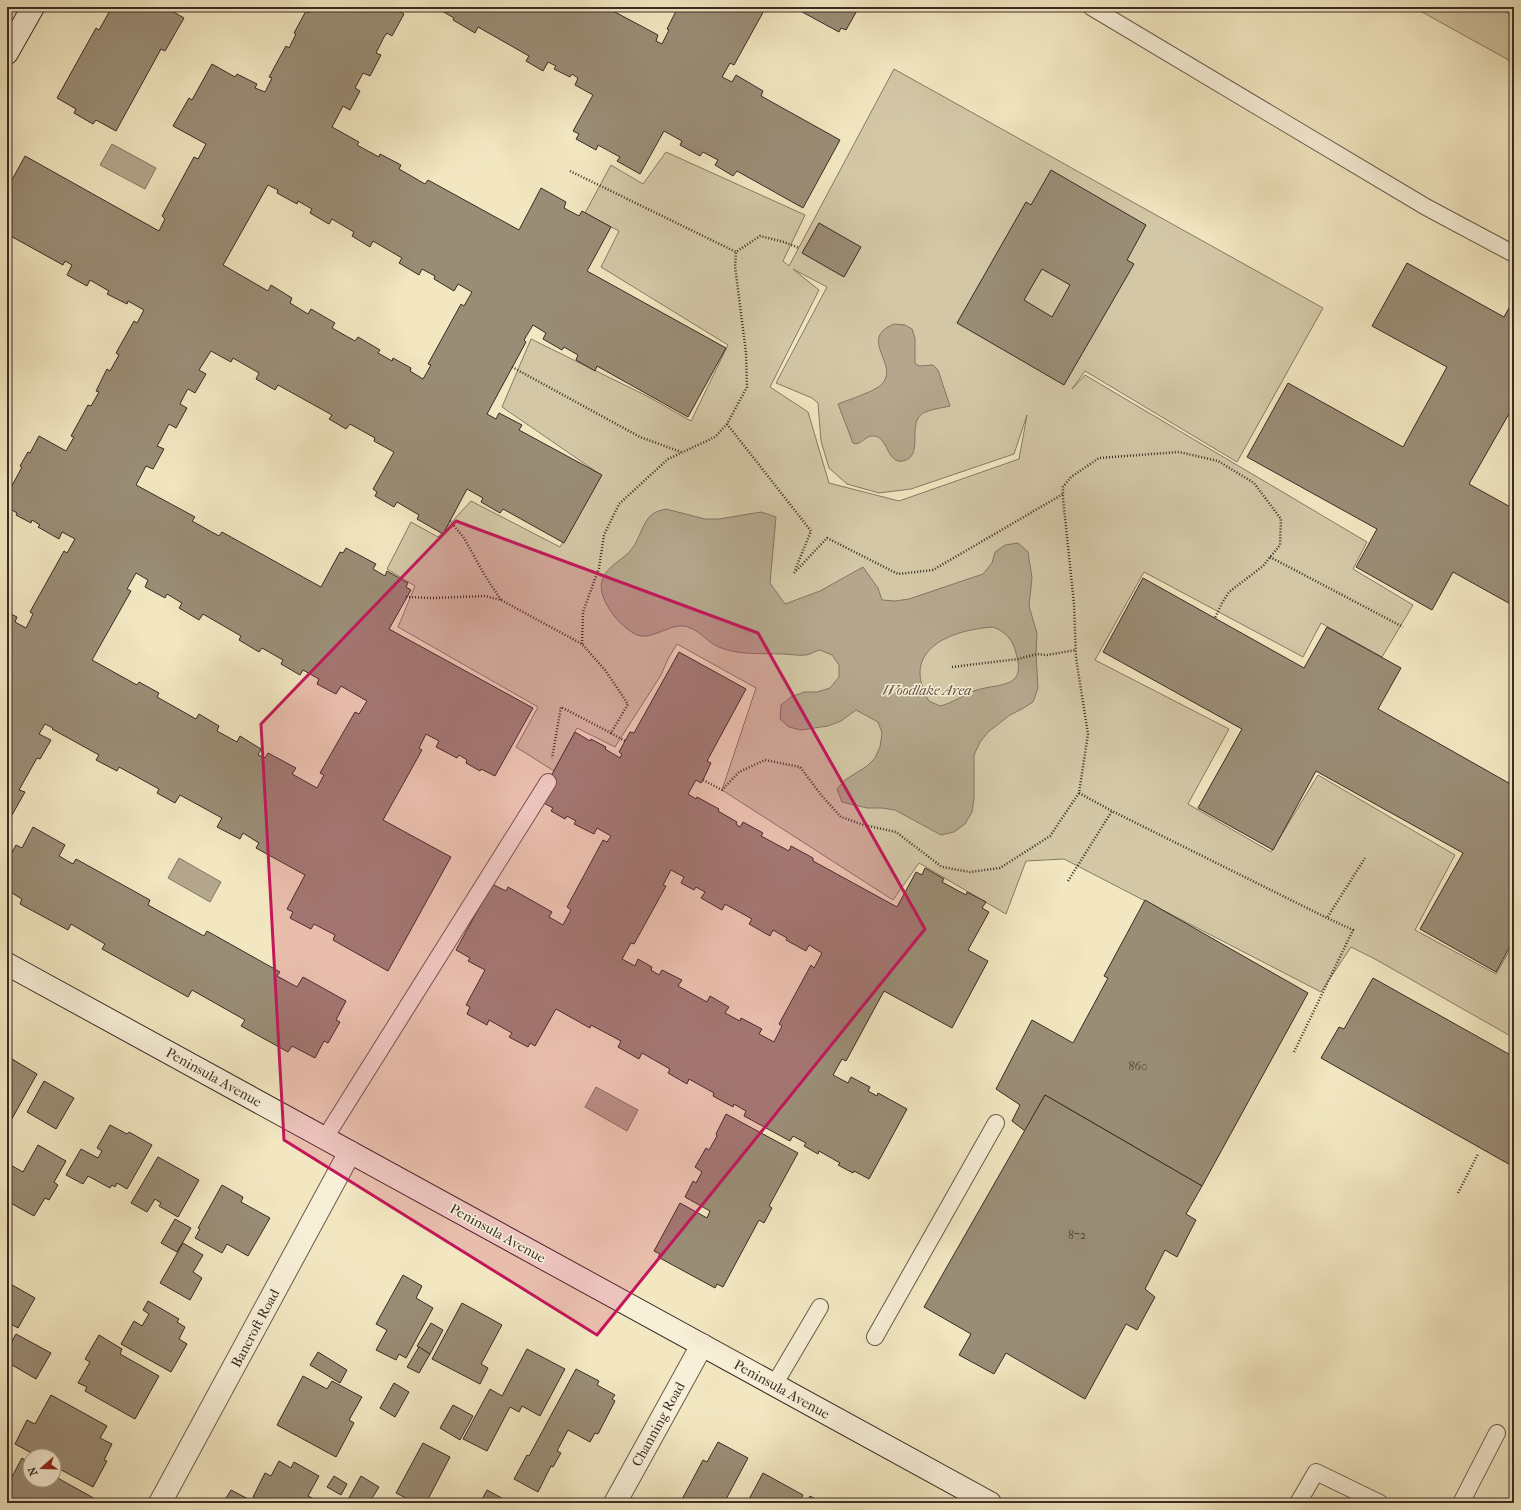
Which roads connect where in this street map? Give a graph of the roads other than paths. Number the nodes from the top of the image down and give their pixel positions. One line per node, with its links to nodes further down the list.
1 (33, 7): 3 (main road)
2 (1091, 7): 4 (lane)
3 (7, 53)
4 (1514, 254)
5 (548, 782): 8 (lane)
6 (7, 964): 8 (main road, Peninsula Avenue)
7 (996, 1123): 11 (lane)
8 (325, 1138): 9 (main road, Peninsula Avenue)
9 (350, 1152): 12 (main road, Peninsula Avenue); 15 (main road, Bancroft Road)
10 (820, 1307): 13 (lane)
11 (875, 1337)
12 (702, 1345): 13 (main road, Peninsula Avenue); 16 (main road, Channing Road)
13 (774, 1385): 17 (main road, Peninsula Avenue)
14 (1496, 1433): 20 (lane)
15 (160, 1503)
16 (615, 1503)
17 (990, 1503)
18 (1298, 1503): 19 (lane)
19 (1380, 1503)
20 (1461, 1503)

